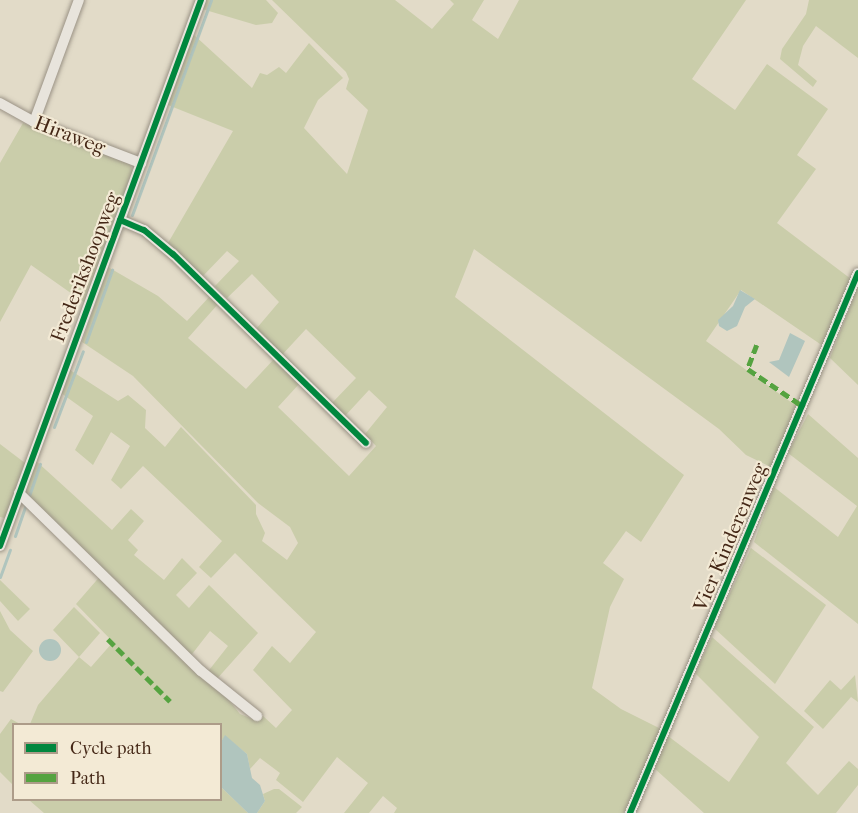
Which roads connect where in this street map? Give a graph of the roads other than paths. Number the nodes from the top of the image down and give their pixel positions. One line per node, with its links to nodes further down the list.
1 (79, 0): 4 (street)
2 (199, 1): 5 (street, Frederikshoopweg)
3 (0, 103): 4 (street, Hiraweg)
4 (34, 123): 5 (street, Hiraweg)
5 (141, 163): 6 (street, Frederikshoopweg)
6 (120, 220): 8 (street); 9 (street, Frederikshoopweg)
7 (858, 273): 12 (street, Vier Kinderenweg)
8 (366, 443)
9 (19, 493): 10 (street, Frederikshoopweg); 11 (street)
10 (0, 546)
11 (256, 716)
12 (630, 813)

